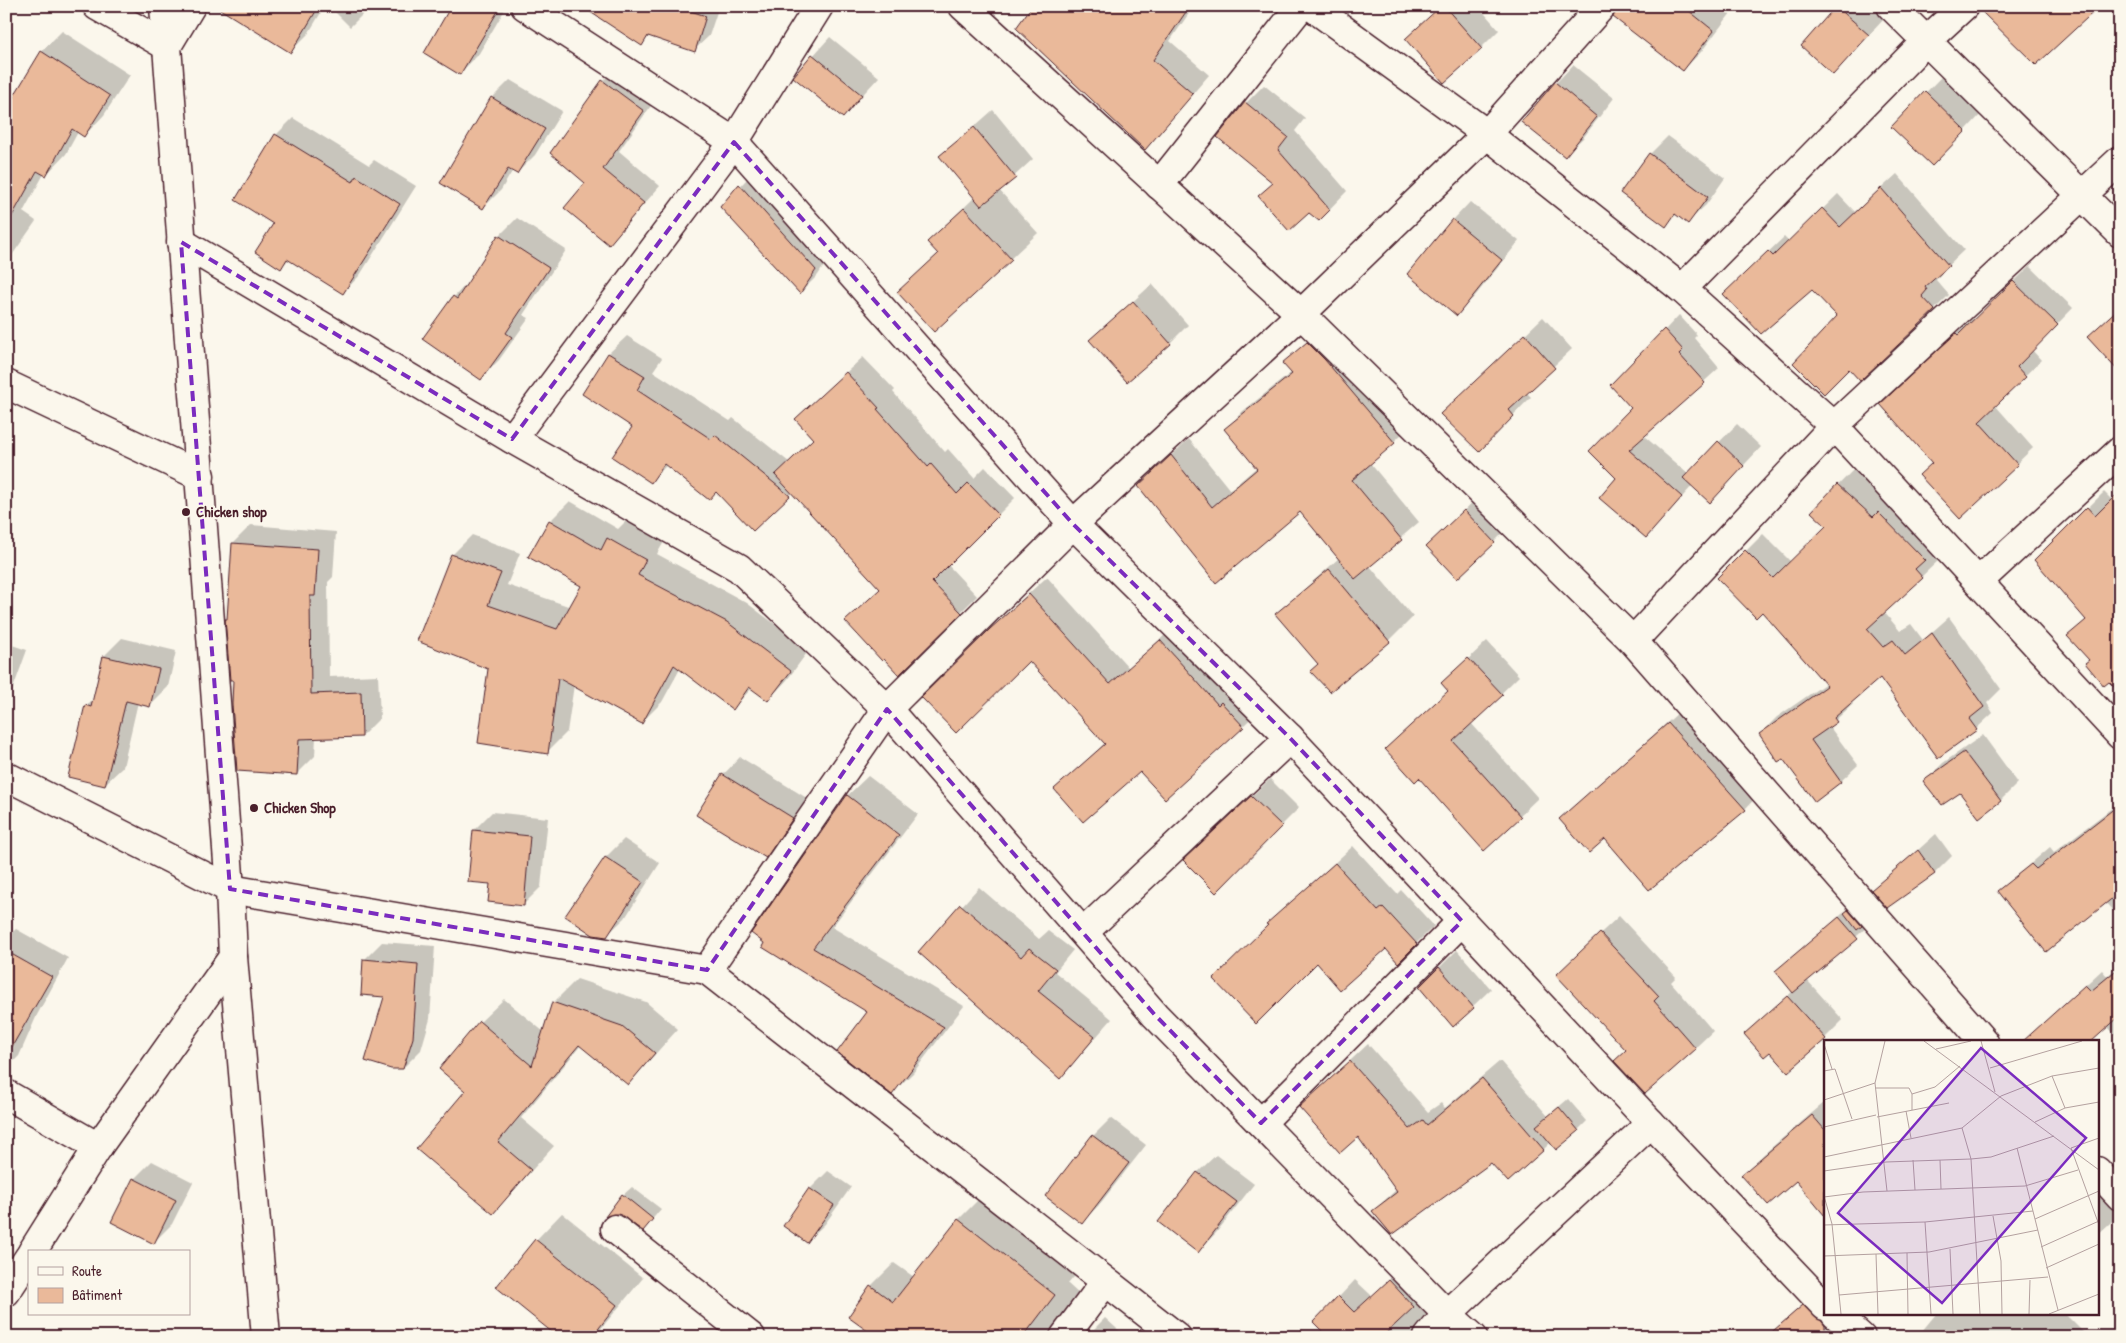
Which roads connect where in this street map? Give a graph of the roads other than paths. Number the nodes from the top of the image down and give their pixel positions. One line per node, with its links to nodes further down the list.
1 (97, 6): 13 (street)
2 (164, 6): 13 (street)
3 (191, 6): 13 (street)
4 (525, 6): 15 (street)
5 (819, 6): 15 (street)
6 (963, 6): 17 (street)
7 (1301, 6): 17 (street)
8 (1311, 6): 14 (street)
9 (1602, 6): 14 (street)
10 (1891, 6): 12 (street)
11 (1964, 6): 12 (street)
12 (1926, 41): 18 (street); 21 (street)
13 (167, 46): 20 (street)
14 (1487, 134): 21 (street); 22 (street)
15 (734, 142): 25 (street); 28 (street)
16 (2120, 160): 18 (street)
17 (1159, 185): 22 (street)
18 (2081, 197): 19 (street); 24 (street)
19 (2120, 233)
20 (181, 242): 25 (street); 27 (street)
21 (1682, 289): 24 (street)
22 (1301, 314): 28 (street); 30 (street)
23 (6, 384): 27 (street)
24 (1834, 426): 29 (street); 30 (street)
25 (512, 439): 31 (street)
26 (2120, 451): 29 (street)
27 (200, 476): 35 (street)
28 (1073, 524): 31 (street); 33 (street)
29 (1979, 581): 32 (street)
30 (1633, 641): 40 (street)
31 (887, 709): 37 (street); 39 (street)
32 (2120, 736)
33 (1290, 738): 36 (street); 37 (street)
34 (6, 776): 35 (street)
35 (230, 889): 38 (street); 39 (street)
36 (1462, 921): 42 (street); 43 (street)
37 (1084, 932): 42 (street)
38 (233, 957): 44 (street); 55 (street)
39 (707, 970): 50 (street)
40 (1982, 1040)
41 (6, 1094): 44 (street)
42 (1261, 1123): 53 (street)
43 (1651, 1123): 52 (street); 53 (street)
44 (98, 1147): 48 (street)
45 (2098, 1172): 46 (street)
46 (2120, 1196)
47 (615, 1229): 56 (street)
48 (33, 1250)
49 (28, 1259): 51 (street)
50 (1105, 1282): 57 (street); 58 (street)
51 (6, 1292)
52 (1824, 1305)
53 (1447, 1314): 59 (street); 60 (street)
54 (1837, 1316): 61 (street)
55 (266, 1337)
56 (751, 1337)
57 (1064, 1337)
58 (1177, 1337)
59 (1428, 1337)
60 (1473, 1337)
61 (1860, 1337)

